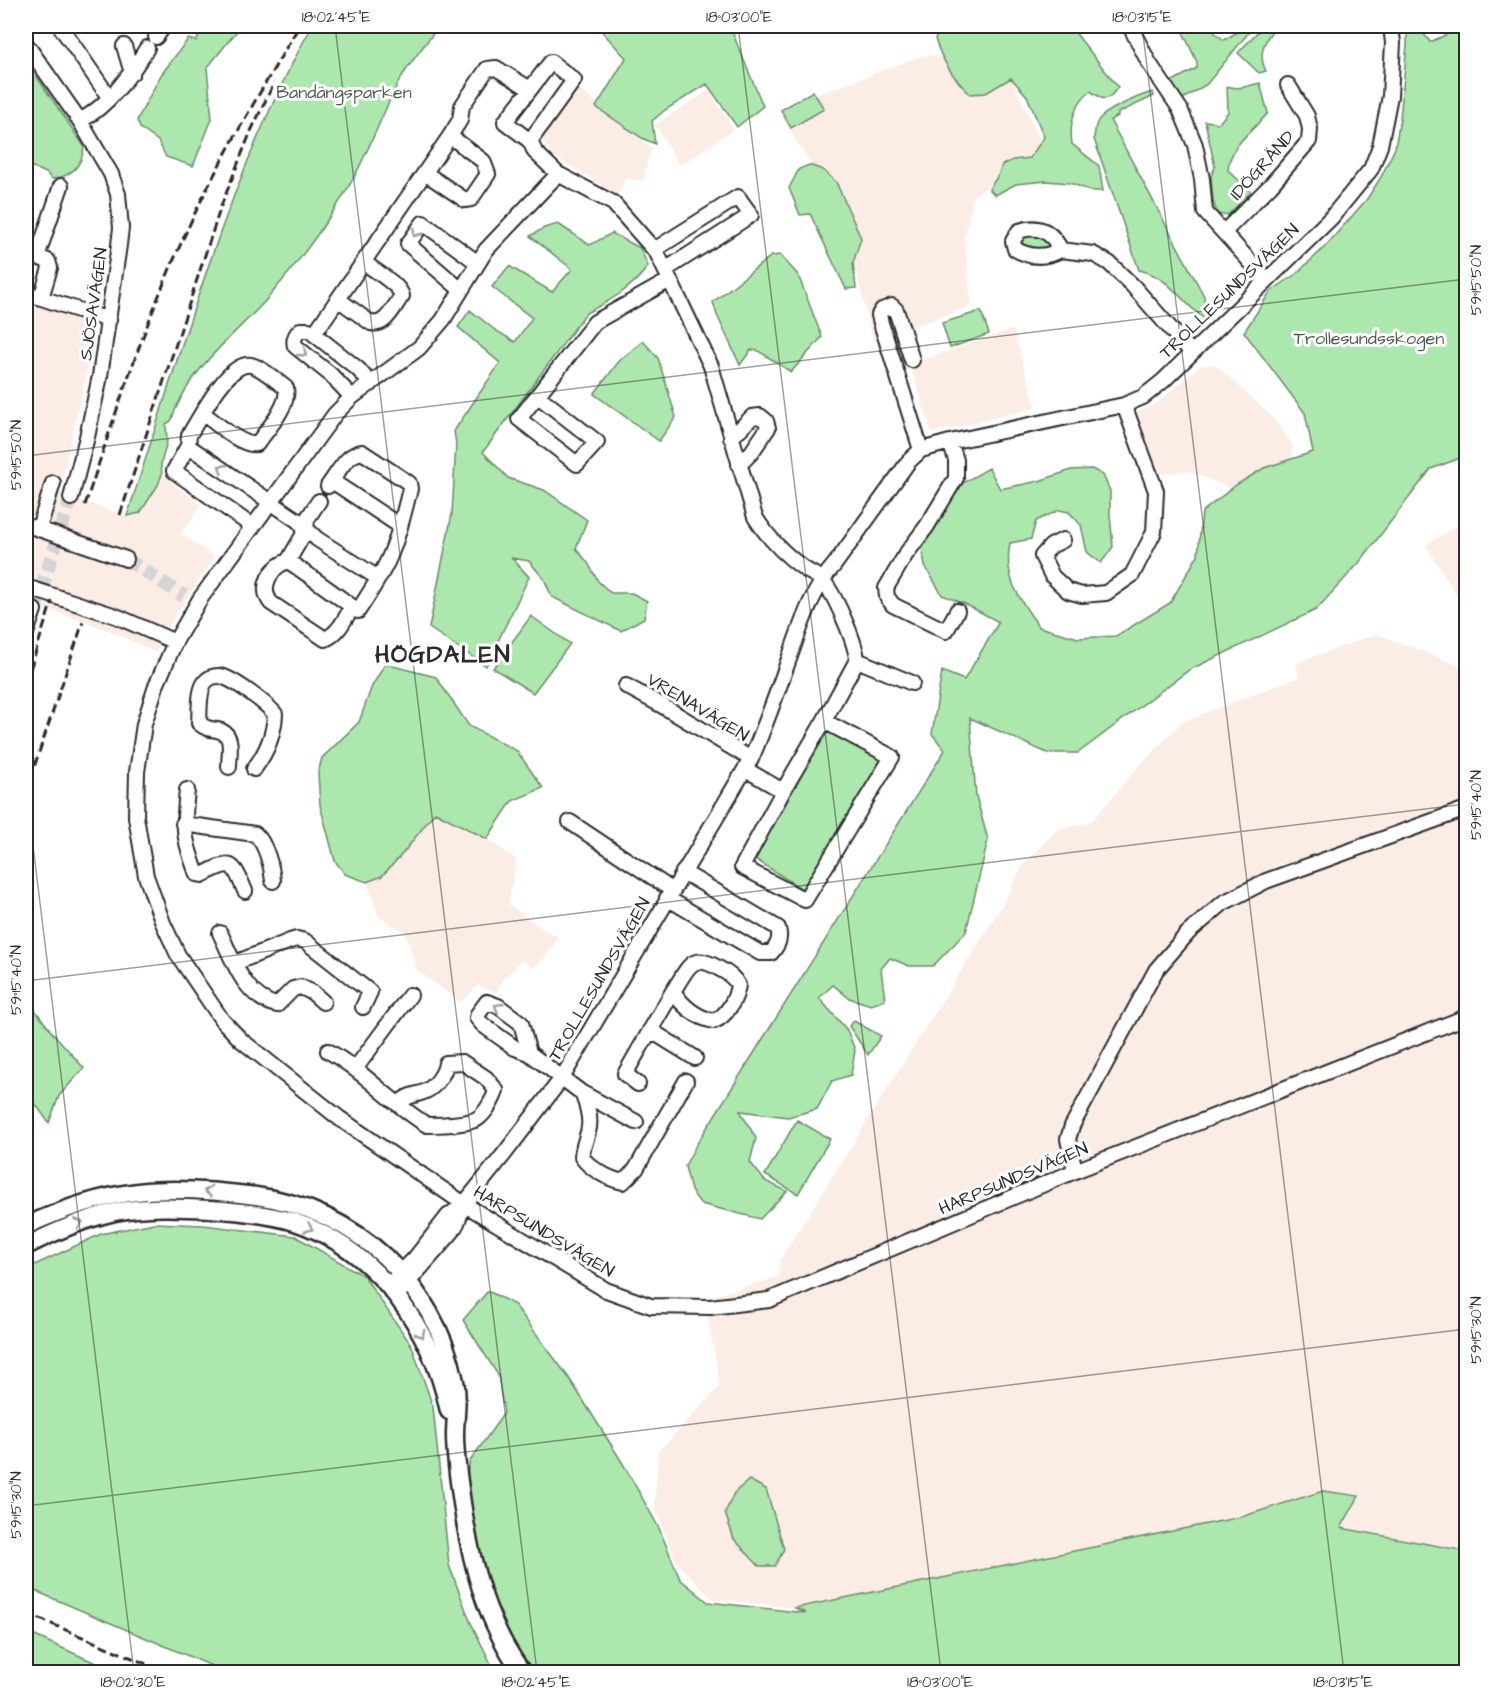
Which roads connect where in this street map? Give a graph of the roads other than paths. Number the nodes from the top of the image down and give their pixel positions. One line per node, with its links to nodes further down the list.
1 (60, 26): 10 (street)
2 (164, 26): 7 (street)
3 (1130, 26): 17 (street)
4 (1391, 26): 24 (street, TROLLESUNDSVÄGEN)
5 (26, 44): 11 (street, SJÖSAVÄGEN)
6 (124, 46): 7 (street)
7 (132, 73): 10 (street)
8 (1288, 85): 17 (street, IDÖGRÄND)
9 (530, 89): 12 (street); 13 (street); 13 (street)
10 (109, 97): 11 (street)
11 (80, 121): 29 (street, SJÖSAVÄGEN)
12 (450, 136): 14 (street); 14 (street)
13 (530, 141): 15 (street)
14 (425, 173): 21 (street)
15 (558, 174): 18 (street); 22 (street, HARPSUNDSVÄGEN)
16 (61, 186): 20 (street)
17 (1224, 232): 24 (street)
18 (654, 250): 23 (street); 23 (street)
19 (1061, 250): 31 (street)
20 (31, 256): 27 (street)
21 (365, 263): 28 (street); 28 (street)
22 (478, 263): 25 (street, HARPSUNDSVÄGEN); 25 (street, one-way to 25)
23 (668, 275): 34 (street); 38 (street)
24 (1267, 280): 31 (street, TROLLESUNDSVÄGEN)
25 (461, 290): 33 (street, HARPSUNDSVÄGEN)
26 (26, 293): 27 (street)
27 (40, 298): 29 (street)
28 (339, 300): 30 (street)
29 (109, 320): 44 (street, SJÖSAVÄGEN)
30 (314, 334): 33 (street); 35 (street, one-way to 35)
31 (1191, 353): 36 (street, TROLLESUNDSVÄGEN)
32 (912, 360): 41 (street)
33 (371, 384): 35 (street, HARPSUNDSVÄGEN)
34 (537, 396): 34 (street)
35 (352, 397): 46 (street, HARPSUNDSVÄGEN)
36 (1124, 405): 39 (street, TROLLESUNDSVÄGEN); 50 (street)
37 (203, 413): 37 (street); 40 (street)
38 (731, 438): 42 (street); 42 (street)
39 (950, 442): 41 (street, TROLLESUNDSVÄGEN); 58 (street)
40 (188, 446): 46 (street, one-way to 40); 47 (street)
41 (921, 450): 54 (street, TROLLESUNDSVÄGEN)
42 (739, 465): 54 (street)
43 (53, 483): 51 (street)
44 (71, 498)
45 (319, 501): 49 (street)
46 (270, 502): 47 (street, HARPSUNDSVÄGEN); 49 (street)
47 (252, 526): 60 (street, HARPSUNDSVÄGEN)
48 (400, 526): 48 (street); 53 (street)
49 (306, 530): 52 (street); 53 (street)
50 (1063, 540)
51 (126, 559)
52 (288, 561): 56 (street); 56 (street)
53 (378, 578): 56 (street)
54 (821, 579): 61 (street); 65 (street, TROLLESUNDSVÄGEN)
55 (26, 587): 60 (street)
56 (352, 607)
57 (34, 610): 59 (street)
58 (957, 611)
59 (26, 633)
60 (176, 642): 96 (street, HARPSUNDSVÄGEN)
61 (857, 660): 62 (street); 64 (street)
62 (912, 683)
63 (627, 686): 65 (street, VRENAVÄGEN)
64 (824, 722): 69 (street); 69 (street)
65 (748, 764): 69 (street); 73 (street, TROLLESUNDSVÄGEN)
66 (229, 766): 67 (street)
67 (254, 769)
68 (187, 790): 72 (street)
69 (783, 790)
70 (1467, 809): 95 (street)
71 (570, 822): 76 (street, TROLLESUNDSVÄGEN)
72 (183, 825): 74 (street); 75 (street)
73 (683, 872): 76 (street, TROLLESUNDSVÄGEN); 76 (street, TROLLESUNDSVÄGEN)
74 (273, 881)
75 (245, 891)
76 (670, 894): 89 (street, TROLLESUNDSVÄGEN)
77 (220, 933): 78 (street)
78 (234, 963): 81 (street); 82 (street)
79 (674, 992): 79 (street); 84 (street)
80 (410, 995): 88 (street)
81 (323, 1002)
82 (363, 1007)
83 (1467, 1017): 95 (street, HARPSUNDSVÄGEN)
84 (650, 1030): 87 (street); 91 (street)
85 (328, 1052): 88 (street)
86 (529, 1053): 89 (street, TROLLESUNDSVÄGEN)
87 (695, 1058)
88 (355, 1069): 93 (street)
89 (562, 1078): 92 (street, TROLLESUNDSVÄGEN); 96 (street, TROLLESUNDSVÄGEN)
90 (686, 1081): 92 (street)
91 (638, 1084)
92 (582, 1093): 94 (street, TROLLESUNDSVÄGEN)
93 (399, 1104): 93 (street)
94 (636, 1122)
95 (1075, 1171): 96 (street, HARPSUNDSVÄGEN)
96 (464, 1204): 99 (street, TROLLESUNDSVÄGEN)
97 (26, 1226): 99 (main road, one-way to 97)
98 (26, 1246): 100 (main road, one-way to 100)
99 (406, 1277): 100 (street, TROLLESUNDSVÄGEN); 101 (main road)
100 (393, 1290): 101 (main road, one-way to 101)
101 (455, 1435): 102 (main road)
102 (522, 1672)

